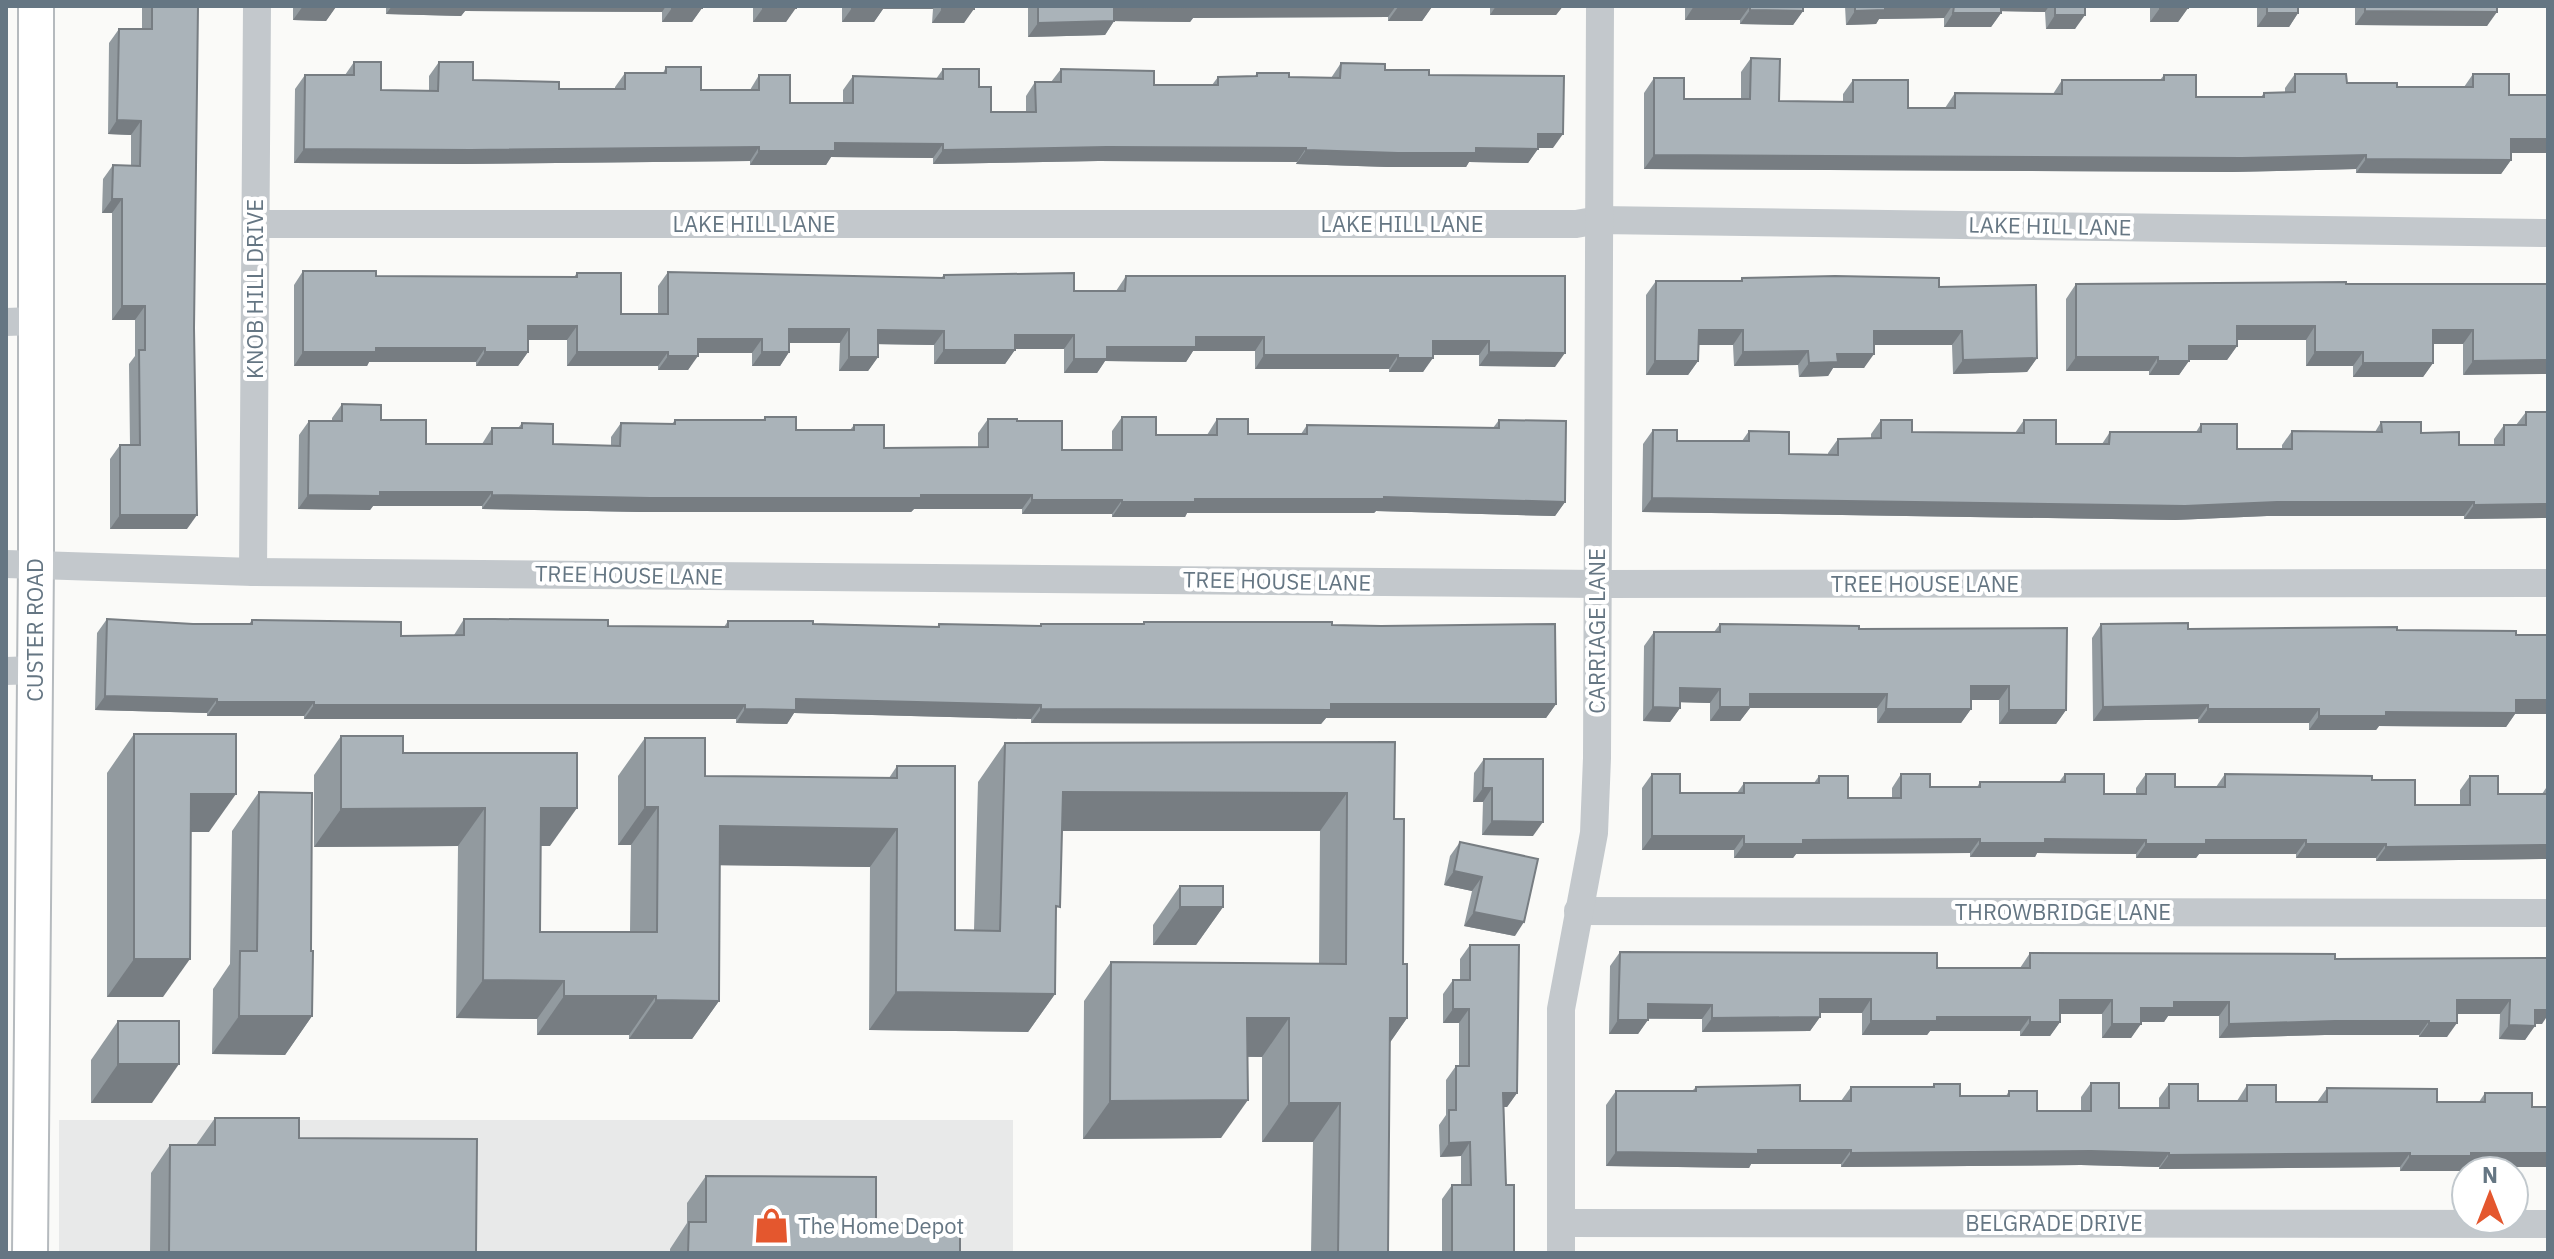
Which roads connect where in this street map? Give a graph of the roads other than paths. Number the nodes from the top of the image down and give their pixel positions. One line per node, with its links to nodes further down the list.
1 (36, 6): 7 (main road, CUSTER ROAD)
2 (257, 6): 5 (street, KNOB HILL DRIVE)
3 (1600, 6): 4 (street, CARRIAGE LANE)
4 (1599, 220): 5 (street, LAKE HILL LANE); 6 (street, LAKE HILL LANE); 11 (street, CARRIAGE LANE)
5 (256, 224): 9 (street, KNOB HILL DRIVE)
6 (2548, 233)
7 (20, 322): 8 (main road, CUSTER ROAD)
8 (21, 564): 9 (street, TREE HOUSE LANE); 12 (main road, CUSTER ROAD)
9 (253, 572): 11 (street, TREE HOUSE LANE)
10 (2548, 583): 11 (street, TREE HOUSE LANE)
11 (1597, 584): 13 (street, CARRIAGE LANE)
12 (20, 670): 17 (main road, CUSTER ROAD)
13 (1578, 911): 14 (street, THROWBRIDGE LANE); 15 (street, CARRIAGE LANE)
14 (2548, 913)
15 (1561, 1223): 16 (street, BELGRADE DRIVE); 18 (street, CARRIAGE LANE)
16 (2548, 1224)
17 (30, 1253)
18 (1561, 1253)

